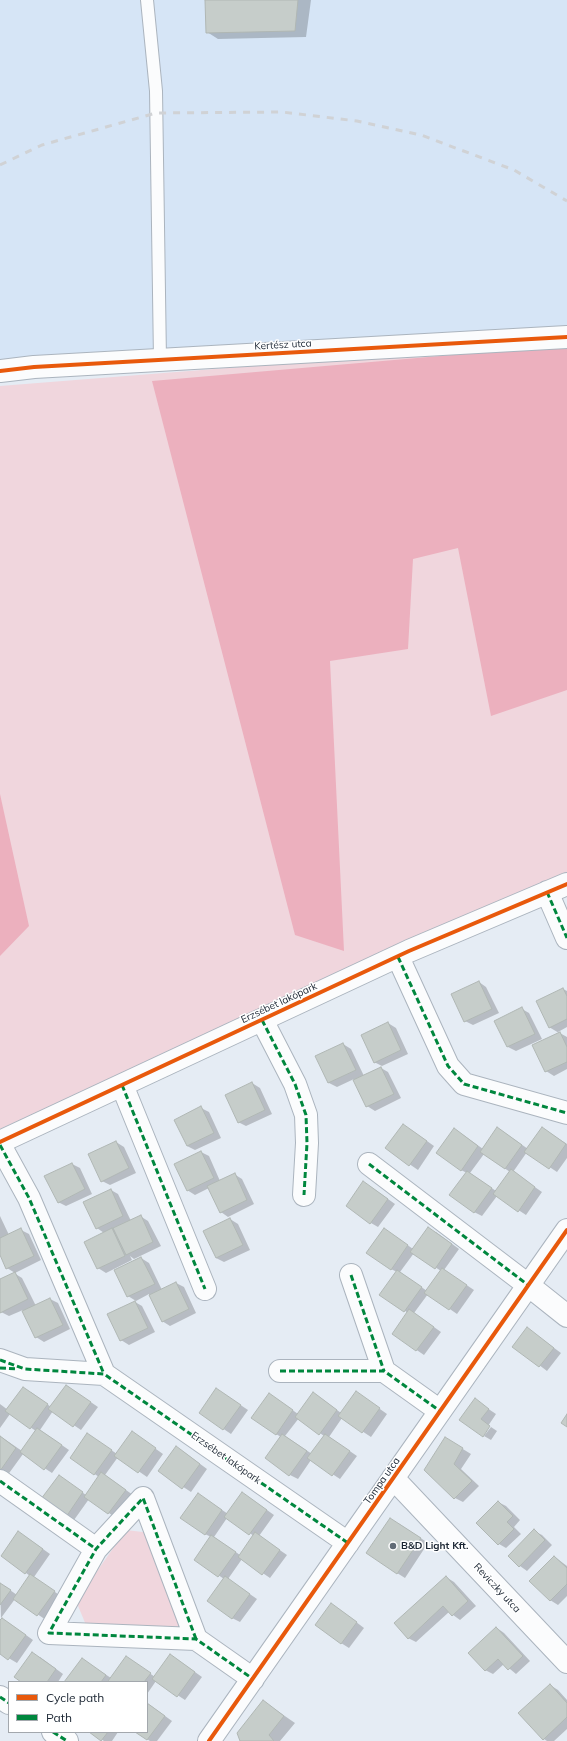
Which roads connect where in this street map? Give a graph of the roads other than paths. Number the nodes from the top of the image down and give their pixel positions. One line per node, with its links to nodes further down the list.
1 (147, 0): 3 (lane)
2 (567, 337): 3 (street, Kertész utca)
3 (160, 360): 4 (street, Kertész utca)
4 (0, 371)
5 (557, 888): 6 (street); 7 (street, Erzsébet lakópark)
6 (567, 938)
7 (398, 957): 8 (street, Erzsébet lakópark); 10 (street)
8 (262, 1020): 9 (street, Erzsébet lakópark); 13 (street, Erzsébet lakópark)
9 (122, 1085): 11 (street, Erzsébet lakópark); 17 (street)
10 (567, 1113)
11 (0, 1144): 24 (street, Erzsébet lakópark)
12 (369, 1164): 16 (street)
13 (304, 1195)
14 (567, 1230): 16 (street, Tompa utca)
15 (350, 1275): 23 (street)
16 (528, 1285): 18 (street); 25 (street, Tompa utca)
17 (205, 1289)
18 (567, 1316)
19 (0, 1360): 21 (street)
20 (0, 1368): 21 (street)
21 (24, 1369): 24 (street)
22 (280, 1371): 23 (street)
23 (384, 1371): 25 (street)
24 (104, 1374): 28 (street, Erzsébet lakópark)
25 (440, 1411): 26 (street, Tompa utca)
26 (393, 1478): 28 (street, Tompa utca); 31 (street, Reviczky utca)
27 (0, 1481): 29 (street)
28 (348, 1543): 32 (street, Tompa utca)
29 (96, 1549): 30 (street); 30 (street)
30 (196, 1639): 32 (street)
31 (567, 1662)
32 (252, 1679): 35 (street, Tompa utca)
33 (55, 1733): 34 (street)
34 (67, 1741)
35 (210, 1741)

